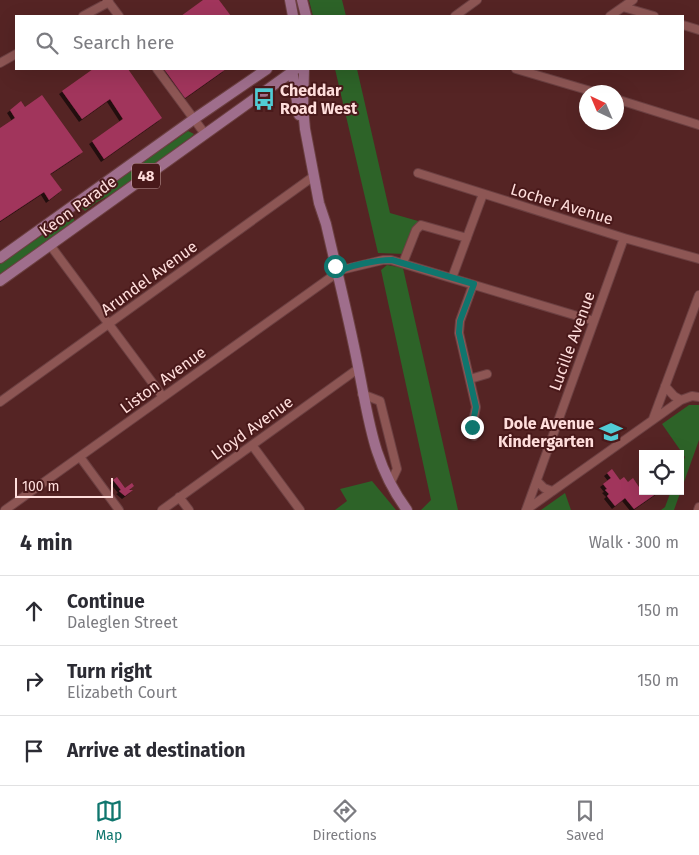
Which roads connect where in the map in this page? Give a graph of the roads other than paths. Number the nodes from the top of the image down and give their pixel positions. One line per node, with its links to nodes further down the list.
1 (290, 0): 9 (main road)
2 (302, 0): 10 (main road)
3 (477, 0): 11 (street)
4 (633, 0): 6 (street)
5 (108, 1): 7 (street); 8 (street)
6 (623, 7): 12 (street); 13 (street)
7 (85, 15)
8 (118, 15)
9 (293, 15)
10 (306, 15)
11 (456, 15)
12 (611, 15)
13 (651, 15)
14 (684, 25): 15 (street)
15 (699, 30)
16 (15, 55): 17 (street)
17 (0, 63)
18 (158, 70): 26 (street)
19 (266, 70): 26 (main road, Keon Parade / 48)
20 (293, 70): 28 (main road); 29 (main road, Keon Parade / 48)
21 (304, 70): 28 (main road)
22 (523, 70): 23 (street)
23 (543, 73): 24 (street)
24 (579, 86)
25 (624, 102): 27 (street)
26 (194, 119): 29 (street); 33 (main road, Keon Parade / 48)
27 (699, 125)
28 (305, 129): 31 (main road)
29 (204, 134): 34 (main road, Keon Parade / 48)
30 (418, 173): 32 (street, Locher Avenue)
31 (314, 176): 41 (main road); 47 (street, Arundel Avenue)
32 (483, 194): 35 (street); 36 (street, Locher Avenue)
33 (75, 206): 34 (main road); 38 (main road, Keon Parade / 48)
34 (86, 220): 37 (main road, Keon Parade / 48)
35 (467, 238): 40 (street); 42 (street)
36 (624, 238): 39 (street, Locher Avenue); 46 (street, Lucille Avenue)
37 (50, 245): 43 (main road, Keon Parade / 48); 47 (street)
38 (0, 258)
39 (699, 259)
40 (403, 263): 41 (street, Liston Avenue); 42 (street, Liston Avenue)
41 (337, 273): 48 (main road); 53 (street, Liston Avenue)
42 (452, 278): 44 (street, Liston Avenue)
43 (0, 281)
44 (474, 284): 46 (street, Liston Avenue); 50 (street)
45 (699, 295): 51 (street)
46 (594, 321): 61 (street, Lucille Avenue)
47 (109, 324): 53 (street); 56 (street, Arundel Avenue)
48 (359, 368): 52 (main road); 59 (street, Lloyd Avenue)
49 (487, 374): 50 (street)
50 (470, 379): 58 (street)
51 (665, 386): 55 (street); 57 (street)
52 (366, 395): 62 (main road); 62 (street)
53 (163, 397): 60 (street, Liston Avenue)
54 (699, 397): 55 (street)
55 (682, 400): 57 (street)
56 (0, 402)
57 (653, 419): 63 (street)
58 (474, 436)
59 (252, 445): 64 (street, Lloyd Avenue); 69 (street)
60 (80, 457): 65 (street, Liston Avenue); 66 (street)
61 (537, 481): 63 (street); 71 (street, Lucille Avenue)
62 (390, 484): 70 (main road)
63 (552, 492): 71 (street)
64 (180, 497): 67 (street, Lloyd Avenue); 68 (street)
65 (5, 510)
66 (119, 510)
67 (162, 510)
68 (189, 510)
69 (300, 510)
70 (406, 510)
71 (526, 510)

